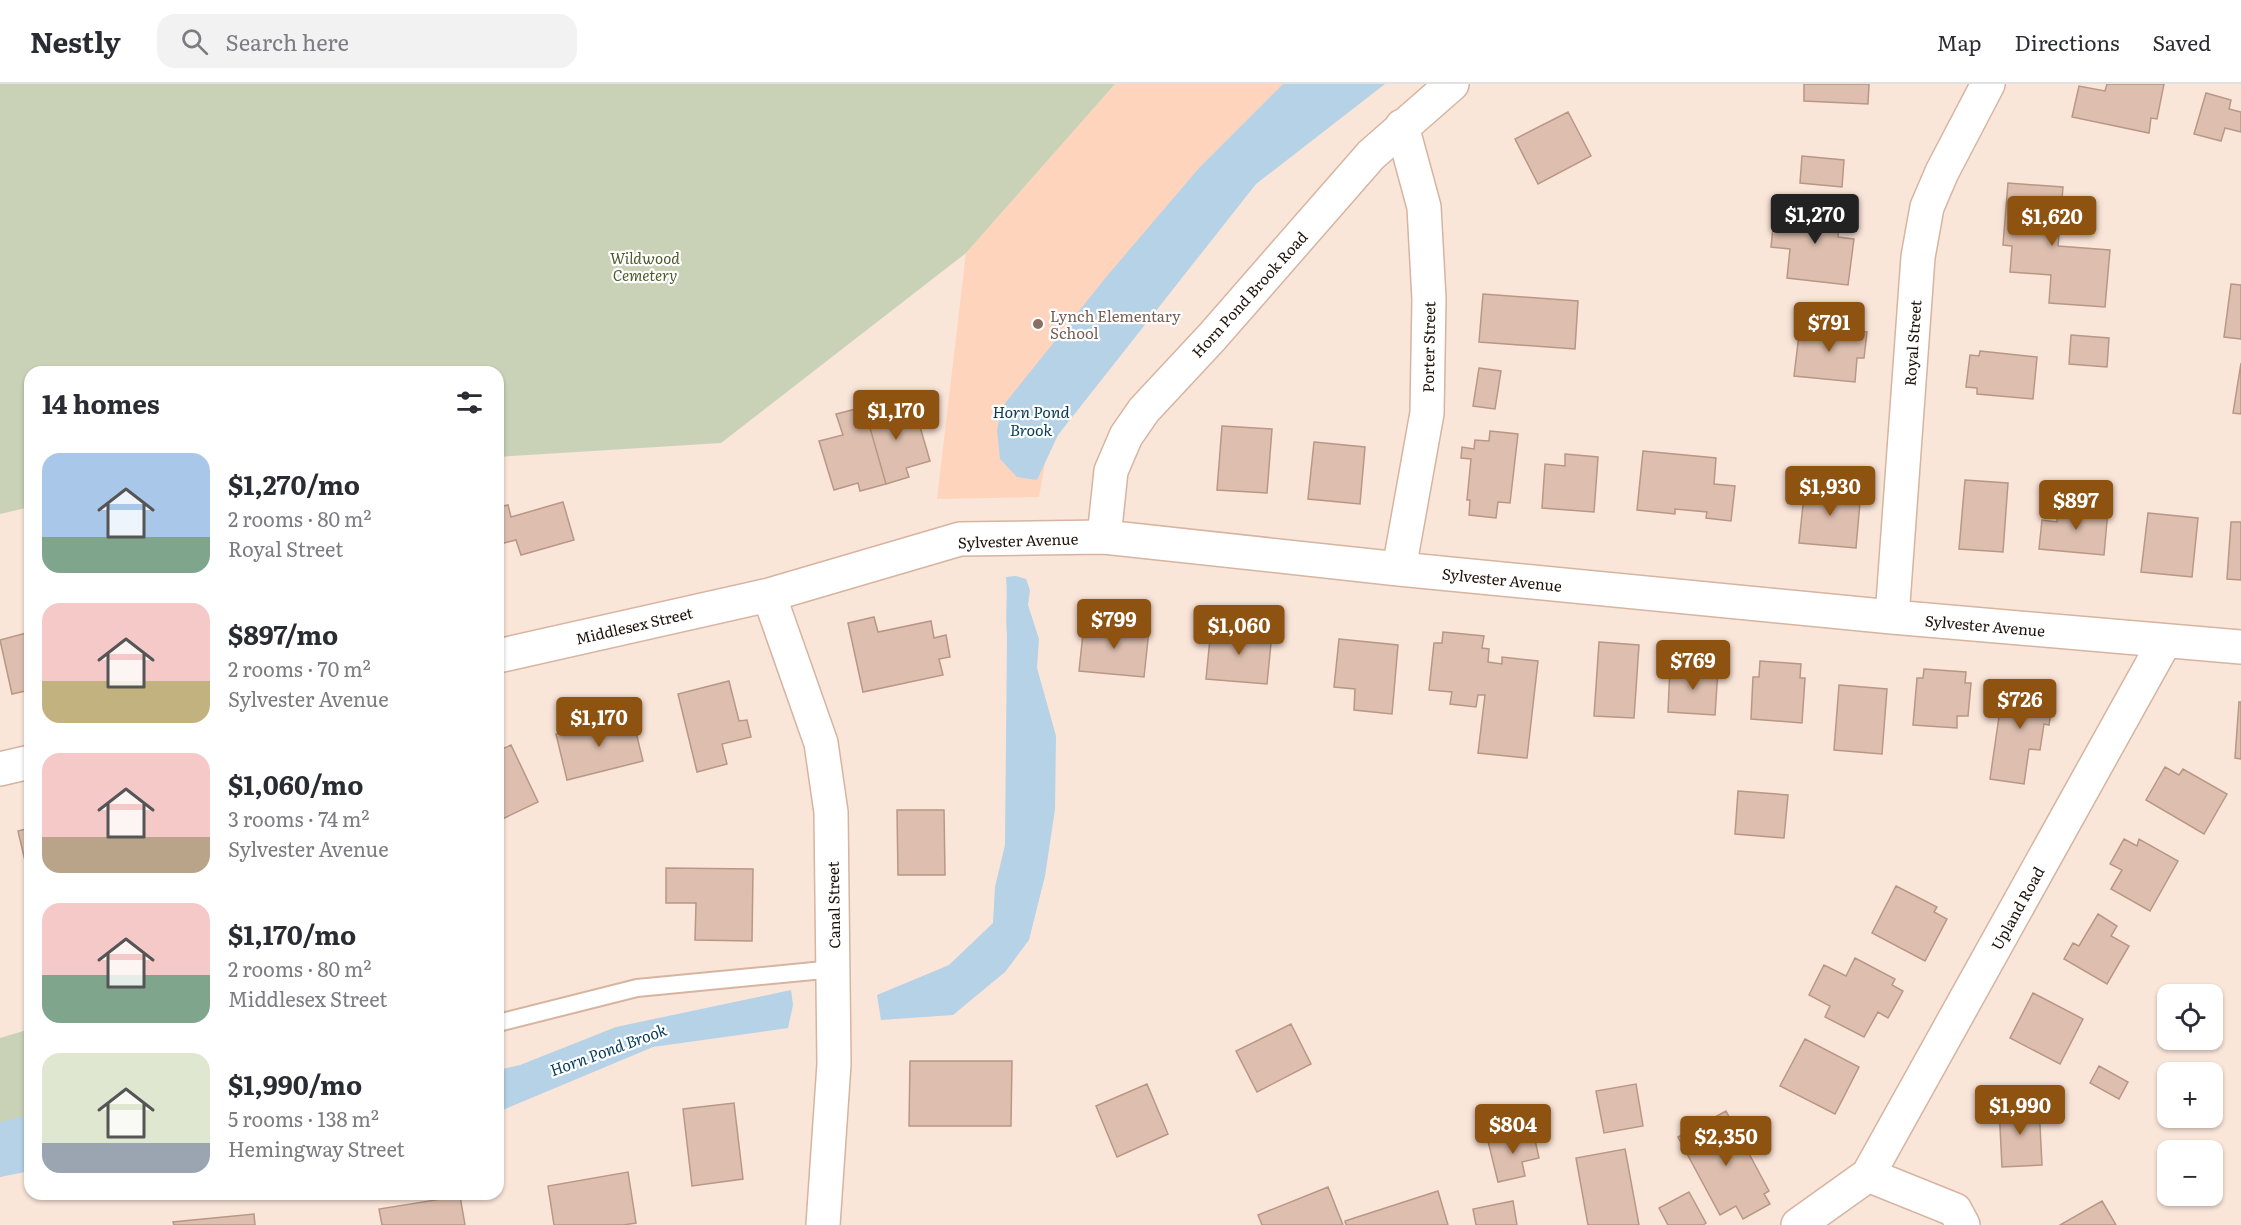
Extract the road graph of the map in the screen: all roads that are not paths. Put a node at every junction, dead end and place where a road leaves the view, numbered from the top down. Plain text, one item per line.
1 (1452, 84) edge
2 (1988, 84) edge
3 (1402, 126) junction
4 (1104, 537) junction
5 (1399, 569) junction
6 (769, 595) junction
7 (1892, 617) junction
8 (2165, 641) junction
9 (2241, 647) edge
10 (504, 655) edge
11 (24, 763) edge
12 (0, 769) edge
13 (834, 969) junction
14 (504, 1021) edge
15 (1868, 1175) junction
16 (823, 1225) edge
17 (1798, 1225) edge
18 (1963, 1225) edge

1 - 3 street, Horn Pond Brook Road
2 - 7 street, Royal Street
3 - 4 street, Horn Pond Brook Road
3 - 5 street, Porter Street
4 - 5 street, Sylvester Avenue
4 - 6 street, Sylvester Avenue
5 - 7 street, Sylvester Avenue
6 - 10 street, Middlesex Street
6 - 13 street, Canal Street
7 - 8 street, Sylvester Avenue
8 - 9 street, Sylvester Avenue
8 - 15 street, Upland Road
11 - 12 street
13 - 14 lane
13 - 16 street, Canal Street
15 - 17 street
15 - 18 street

